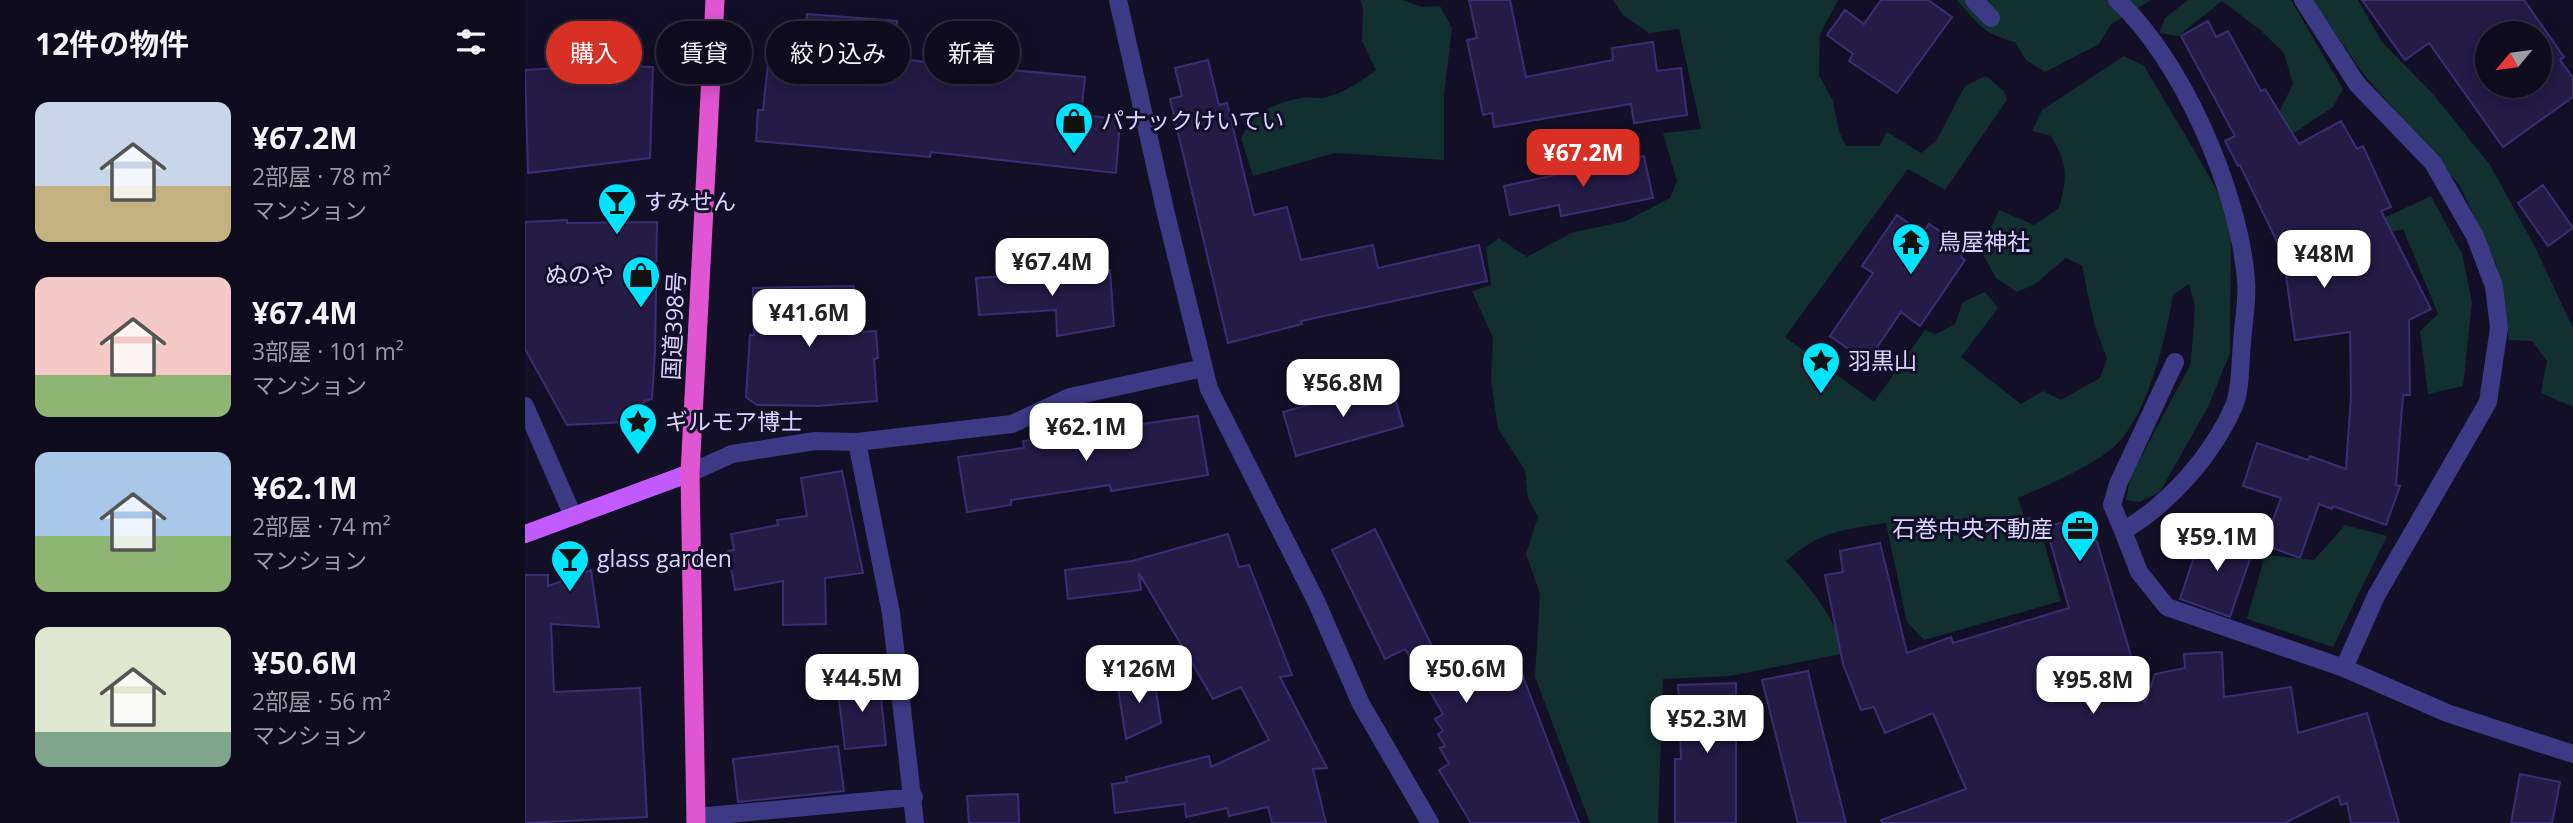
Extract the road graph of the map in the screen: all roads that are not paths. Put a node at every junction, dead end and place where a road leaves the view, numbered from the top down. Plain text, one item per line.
1 (715, 0) edge
2 (1118, 0) edge
3 (1974, 0) edge
4 (2117, 0) edge
5 (2303, 0) edge
6 (1991, 18) dead end
7 (2175, 362) dead end
8 (1203, 368) junction
9 (525, 406) edge
10 (857, 442) junction
11 (690, 473) junction
12 (573, 516) junction
13 (2123, 531) junction
14 (525, 534) edge
15 (2344, 668) junction
16 (2573, 754) edge
17 (913, 797) junction
18 (697, 820) edge
19 (915, 823) edge
20 (1430, 823) edge

1 - 11 highway, 国道398号
2 - 8 street
3 - 6 street
4 - 13 street
5 - 15 street
7 - 13 street
8 - 10 street
8 - 20 street
9 - 12 street
10 - 11 street
10 - 17 street
11 - 12 main road
11 - 18 highway, 国道398号
12 - 14 main road
13 - 15 street
15 - 16 street
17 - 18 street
17 - 19 street

